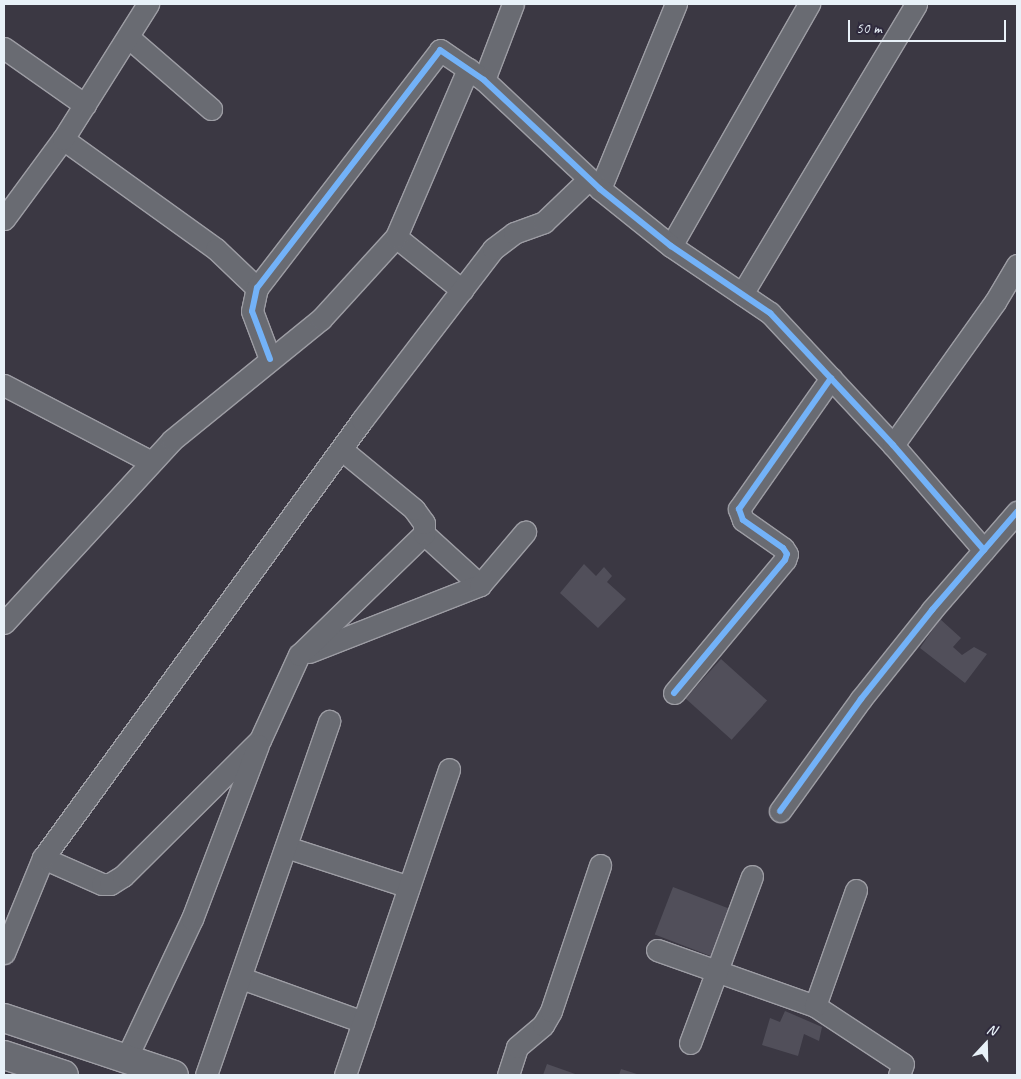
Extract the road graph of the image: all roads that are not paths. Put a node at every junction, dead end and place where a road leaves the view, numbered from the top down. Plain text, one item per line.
1 (148, 4) edge
2 (512, 4) edge
3 (676, 4) edge
4 (809, 4) edge
5 (916, 4) edge
6 (128, 37) junction
7 (4, 48) edge
8 (476, 75) junction
9 (85, 105) junction
10 (211, 109) dead end
11 (63, 139) junction
12 (594, 184) junction
13 (4, 220) edge
14 (396, 237) junction
15 (671, 246) junction
16 (1017, 265) edge
17 (257, 288) junction
18 (462, 290) junction
19 (742, 294) junction
20 (270, 359) junction
21 (831, 378) junction
22 (4, 385) edge
23 (893, 445) junction
24 (341, 449) junction
25 (151, 462) junction
26 (1017, 512) edge
27 (526, 532) dead end
28 (424, 534) junction
29 (984, 550) junction
30 (480, 585) junction
31 (6, 617) edge
32 (299, 655) junction
33 (674, 693) dead end
34 (329, 721) dead end
35 (260, 740) junction
36 (449, 769) dead end
37 (780, 811) dead end
38 (286, 847) junction
39 (43, 858) junction
40 (600, 866) dead end
41 (752, 876) dead end
42 (409, 887) junction
43 (856, 890) dead end
44 (658, 950) dead end
45 (4, 953) edge
46 (719, 971) junction
47 (241, 978) junction
48 (815, 1006) junction
49 (4, 1018) edge
50 (363, 1022) junction
51 (690, 1043) dead end
52 (4, 1055) edge
53 (126, 1059) junction
54 (64, 1075) edge
55 (174, 1075) edge
56 (206, 1075) edge
57 (345, 1075) edge
58 (508, 1075) edge
59 (899, 1075) edge

1 - 6 street
2 - 8 street
3 - 12 street
4 - 15 street
5 - 19 street
6 - 9 street
6 - 10 street
7 - 9 street
8 - 12 street
8 - 14 street
8 - 17 street
9 - 11 street
11 - 13 street
11 - 17 street
12 - 15 street
12 - 18 street
14 - 18 street
14 - 20 street
15 - 19 street
16 - 23 street
17 - 20 street
18 - 24 street
19 - 21 street
20 - 25 street
21 - 23 street
21 - 33 street
22 - 25 street
23 - 29 street
24 - 28 street
24 - 39 street
25 - 31 street
26 - 29 street
27 - 30 street
28 - 30 street
28 - 32 street
29 - 37 street
30 - 32 street
32 - 35 street
34 - 38 street
35 - 39 street
35 - 53 street
36 - 42 street
38 - 42 street
38 - 47 street
39 - 45 street
40 - 58 street
41 - 46 street
42 - 50 street
43 - 48 street
44 - 46 street
46 - 48 street
46 - 51 street
47 - 50 street
47 - 56 street
48 - 59 street
49 - 53 highway
50 - 57 street
52 - 54 highway
53 - 55 highway

